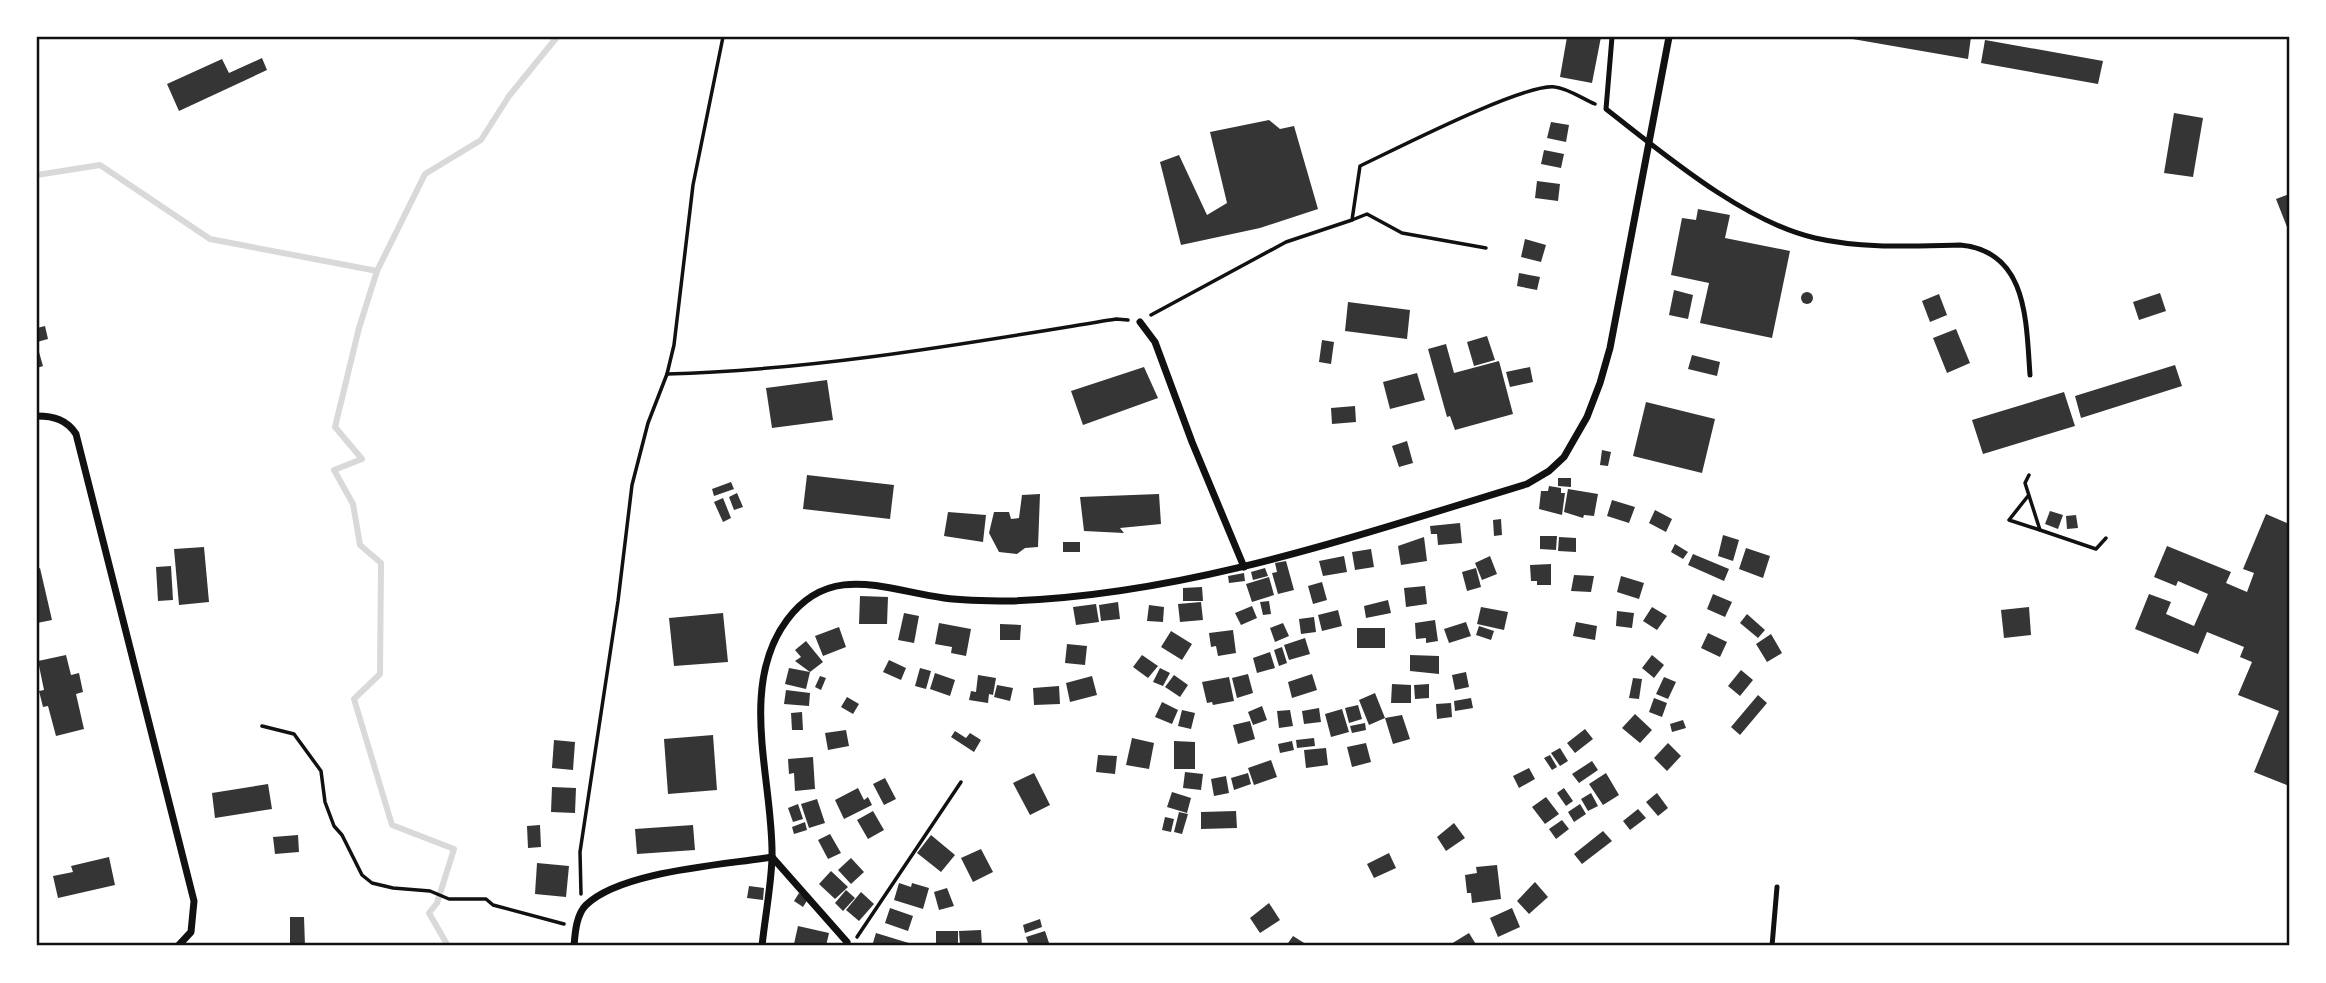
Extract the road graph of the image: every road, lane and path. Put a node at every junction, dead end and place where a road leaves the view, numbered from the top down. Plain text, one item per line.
1 (723, 37) edge
2 (1612, 37) edge
3 (1669, 37) edge
4 (1606, 109) junction
5 (1650, 143) junction
6 (1352, 220) junction
7 (1486, 248) dead end
8 (1140, 321) junction
9 (667, 374) junction
10 (2030, 375) dead end
11 (37, 416) edge
12 (2029, 475) dead end
13 (2028, 496) junction
14 (2040, 530) junction
15 (2106, 538) dead end
16 (1244, 567) junction
17 (262, 726) dead end
18 (961, 782) dead end
19 (772, 857) junction
20 (1777, 887) dead end
21 (584, 906) junction
22 (576, 926) junction
23 (847, 942) joint
24 (178, 946) edge
25 (574, 946) edge
26 (762, 946) edge
27 (1772, 946) edge

1 - 9 path
2 - 4 lane
3 - 5 street
4 - 5 lane
4 - 6 path
5 - 10 lane
5 - 16 street
6 - 7 path
6 - 8 path
8 - 9 path
8 - 16 street
9 - 21 path
11 - 24 street
12 - 13 path
13 - 14 path
13 - 14 path
14 - 15 path
16 - 19 street
17 - 22 path
18 - 23 path
19 - 21 street
19 - 23 street
19 - 26 street
20 - 27 lane
21 - 22 street
22 - 25 street

